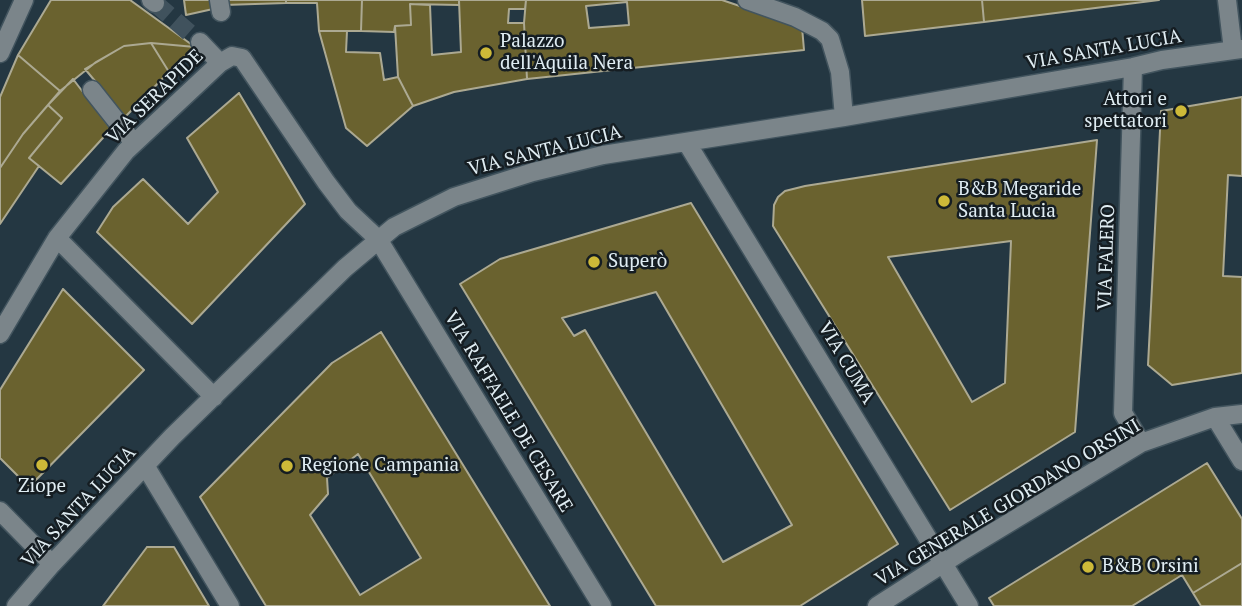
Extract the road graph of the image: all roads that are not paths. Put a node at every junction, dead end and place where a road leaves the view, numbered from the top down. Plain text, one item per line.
1 (24, 0) edge
2 (747, 0) edge
3 (1227, 0) edge
4 (200, 42) tunnel mouth
5 (1238, 49) edge
6 (0, 53) edge
7 (220, 63) junction
8 (1133, 67) junction
9 (92, 90) dead end
10 (844, 117) junction
11 (687, 143) junction
12 (134, 144) junction
13 (57, 238) junction
14 (378, 239) junction
15 (0, 334) edge
16 (214, 397) junction
17 (1242, 414) edge
18 (1215, 417) junction
19 (1141, 443) junction
20 (1242, 461) edge
21 (146, 467) junction
22 (0, 511) edge
23 (52, 564) junction
24 (944, 565) junction
25 (16, 606) edge
26 (230, 606) edge
27 (603, 606) edge
28 (877, 606) edge
29 (969, 606) edge

1 - 6 street
2 - 10 street
3 - 5 street
4 - 7 street
5 - 8 street, VIA SANTA LUCIA
7 - 12 street, VIA SERAPIDE
7 - 14 street, VIA SERAPIDE
8 - 10 street, VIA SANTA LUCIA
8 - 19 street, VIA FALERO
9 - 12 street
10 - 11 street, VIA SANTA LUCIA
11 - 14 street, VIA SANTA LUCIA
11 - 24 street, VIA CUMA
12 - 13 street, VIA SERAPIDE
13 - 15 street, VIA SERAPIDE
13 - 16 street
14 - 16 street, VIA SANTA LUCIA
14 - 27 street, VIA RAFFAELE DE CESARE
16 - 21 street, VIA SANTA LUCIA
17 - 18 street, VIA GENERALE GIORDANO ORSINI
18 - 19 street, VIA GENERALE GIORDANO ORSINI
18 - 20 street
19 - 24 street, VIA GENERALE GIORDANO ORSINI
21 - 23 street, VIA SANTA LUCIA
21 - 26 street
22 - 23 street
23 - 25 street, VIA SANTA LUCIA
24 - 28 street, VIA GENERALE GIORDANO ORSINI
24 - 29 street, VIA CUMA

